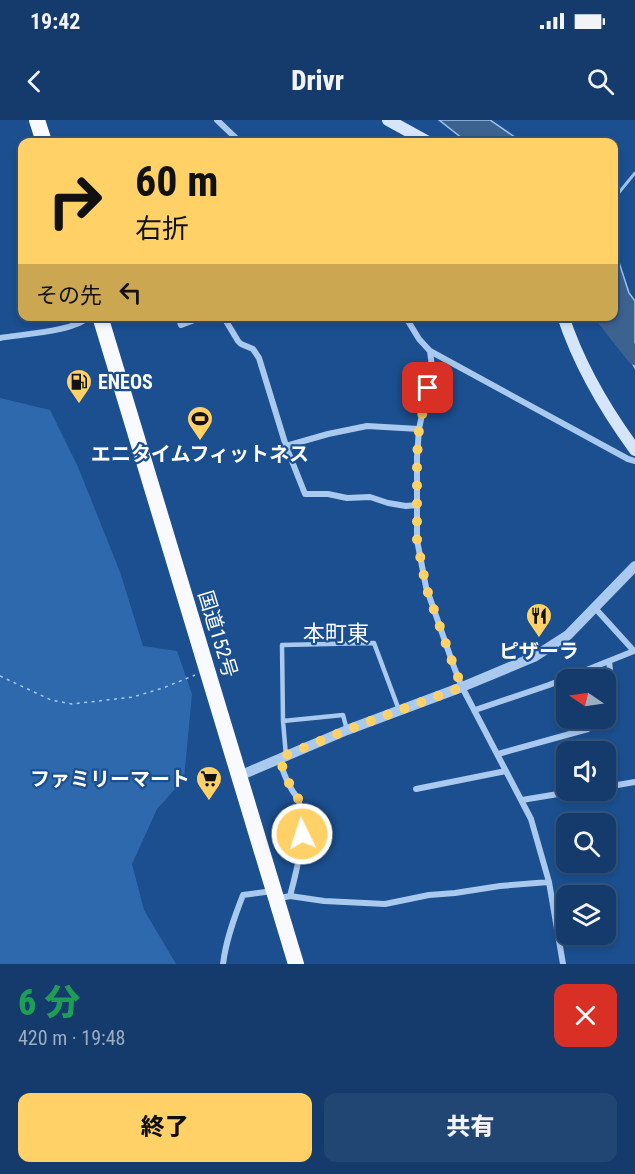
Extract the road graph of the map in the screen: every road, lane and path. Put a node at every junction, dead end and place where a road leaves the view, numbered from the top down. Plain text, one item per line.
1 (37, 120) edge
2 (217, 120) edge
3 (388, 120) edge
4 (43, 138) edge
5 (236, 138) edge
6 (421, 138) edge
7 (85, 321) edge
8 (102, 321) edge
9 (180, 321) edge
10 (192, 321) edge
11 (226, 321) edge
12 (408, 321) edge
13 (565, 321) edge
14 (0, 338) edge
15 (430, 351) junction
16 (419, 429) junction
17 (286, 446) junction
18 (635, 450) edge
19 (635, 461) edge
20 (417, 505) junction
21 (635, 566) edge
22 (595, 608) junction
23 (609, 661) junction
24 (610, 669) edge
25 (198, 673) dead end
26 (0, 676) edge
27 (462, 687) junction
28 (399, 710) junction
29 (475, 710) junction
30 (283, 721) junction
31 (588, 729) edge
32 (347, 730) junction
33 (498, 754) junction
34 (283, 757) junction
35 (506, 771) junction
36 (239, 776) junction
37 (635, 782) edge
38 (616, 785) edge
39 (416, 789) dead end
40 (556, 794) edge
41 (522, 800) junction
42 (549, 882) junction
43 (280, 895) junction
44 (223, 964) edge
45 (296, 964) edge
46 (563, 964) edge

1 - 4 highway
2 - 5 street
3 - 6 main road
7 - 14 street
8 - 36 highway, 国道152号
9 - 10 street
11 - 17 street
12 - 15 street
13 - 18 main road
15 - 16 street
15 - 19 street
16 - 17 street
16 - 20 street
17 - 20 street
20 - 27 street
21 - 22 street
22 - 23 street
22 - 27 street
23 - 24 street
23 - 29 street
25 - 26 path
27 - 28 street
27 - 29 street
28 - 30 lane
28 - 32 street
29 - 33 street
30 - 32 lane
30 - 34 lane
31 - 33 street
32 - 34 street
33 - 35 street
34 - 36 street
34 - 43 street
35 - 39 street
35 - 41 street
36 - 43 highway, 国道152号
37 - 38 street
40 - 41 street
41 - 42 street
42 - 43 street
42 - 46 street
43 - 44 street
43 - 45 highway, 国道152号

